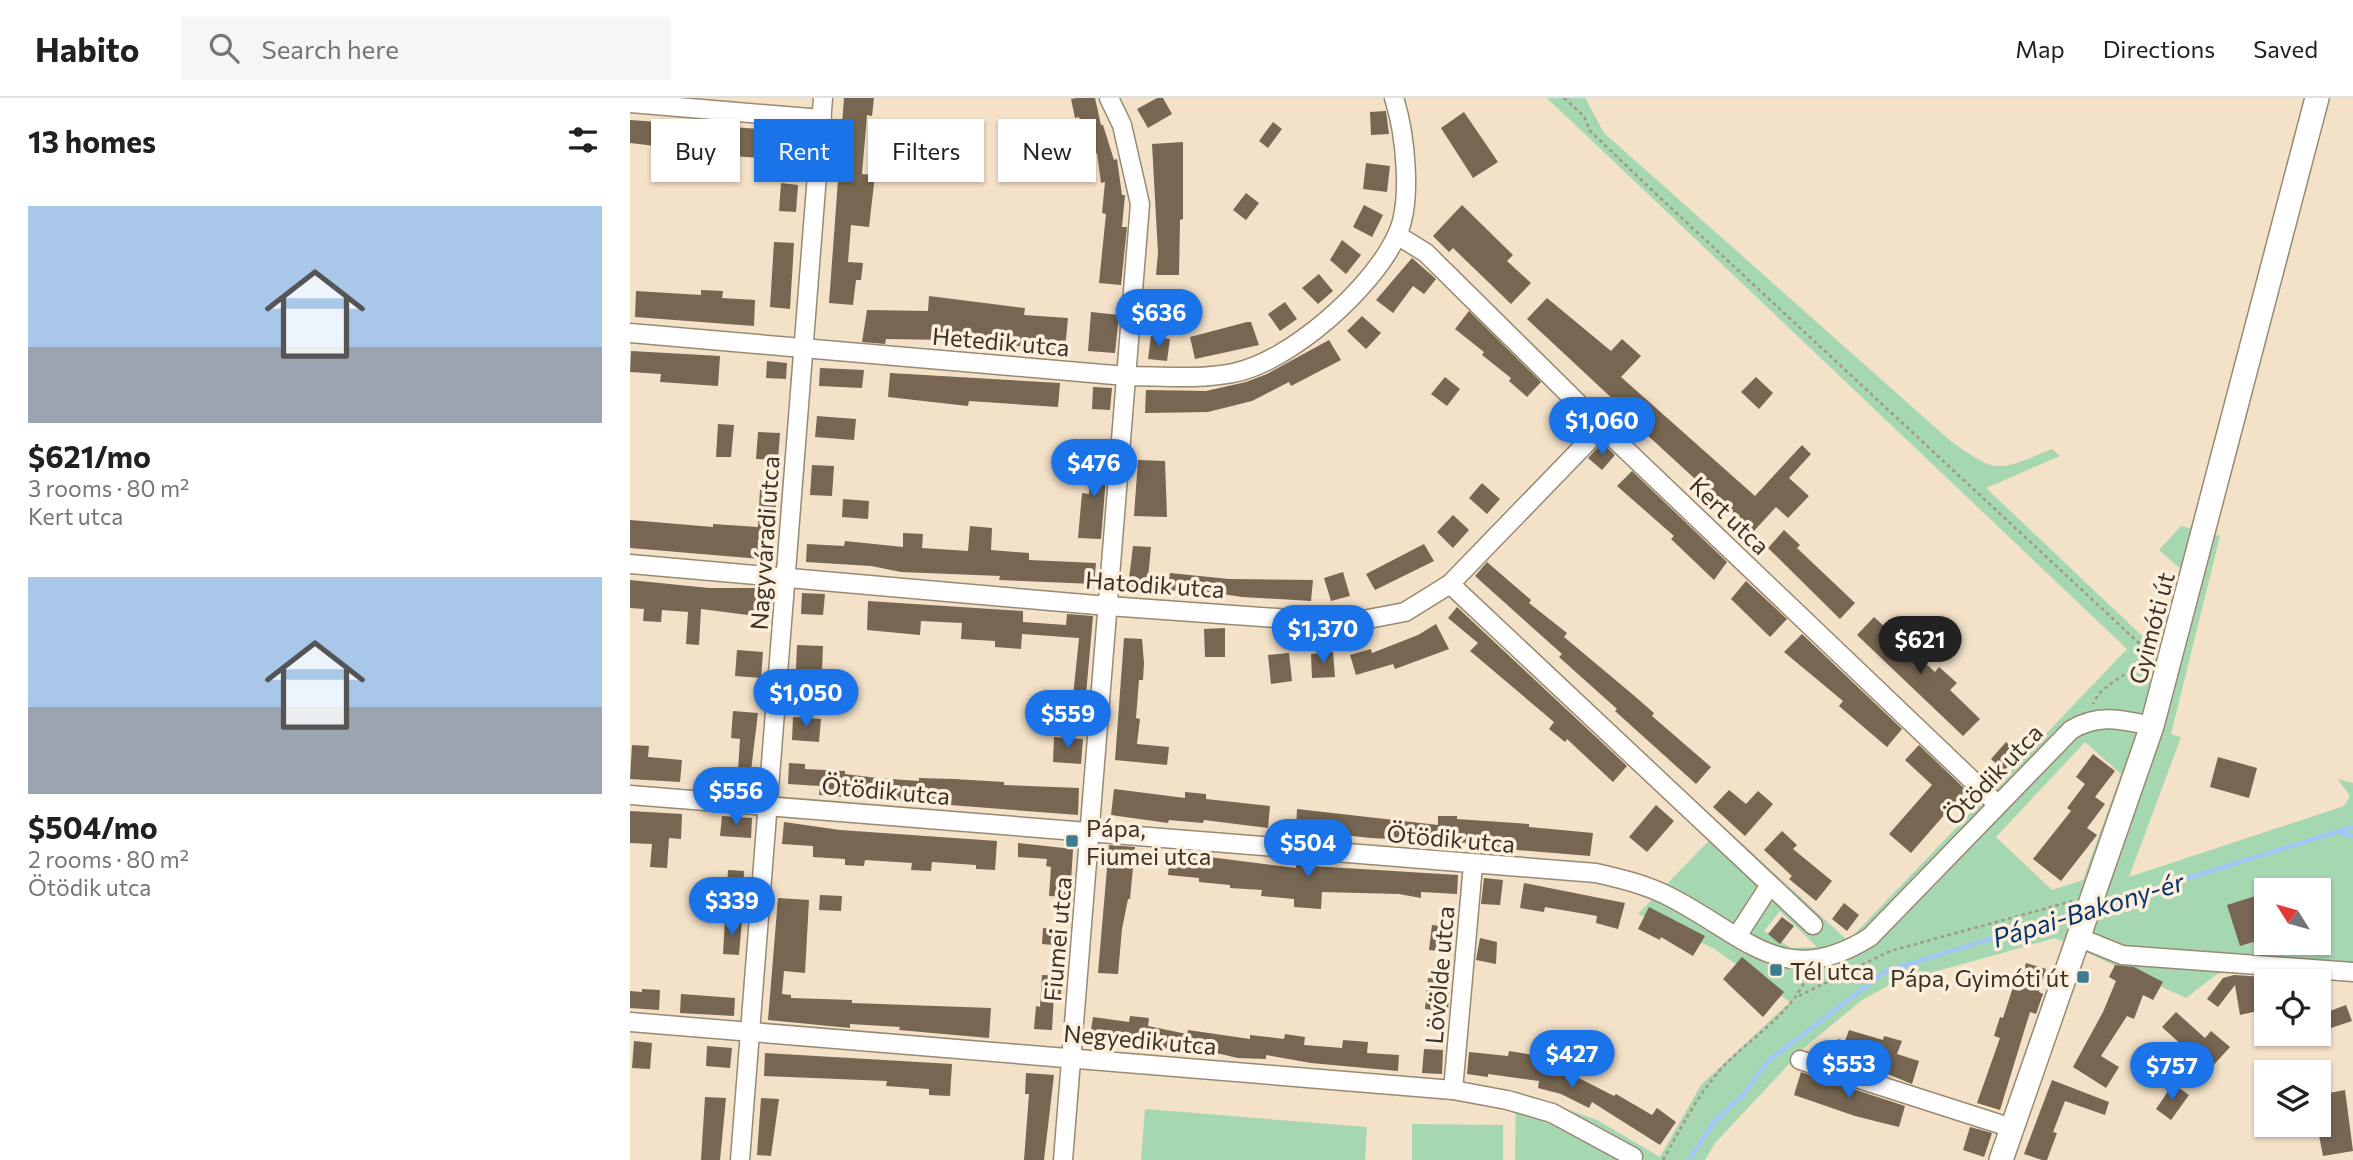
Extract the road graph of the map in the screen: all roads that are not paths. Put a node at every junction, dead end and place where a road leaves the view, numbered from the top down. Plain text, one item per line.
1 (823, 98) edge
2 (1109, 98) edge
3 (1394, 98) edge
4 (2317, 98) edge
5 (630, 103) edge
6 (822, 119) joint
7 (817, 182) edge
8 (1397, 235) junction
9 (630, 334) edge
10 (803, 348) junction
11 (1126, 376) junction
12 (1602, 427) junction
13 (630, 564) edge
14 (788, 576) junction
15 (1450, 584) junction
16 (1108, 606) junction
17 (2152, 726) junction
18 (630, 794) edge
19 (1997, 804) junction
20 (766, 806) junction
21 (1090, 831) junction
22 (1473, 865) junction
23 (1770, 885) junction
24 (1813, 925) dead end
25 (2080, 930) junction
26 (1737, 936) junction
27 (2353, 972) edge
28 (630, 1023) edge
29 (750, 1032) junction
30 (1072, 1058) junction
31 (1800, 1060) dead end
32 (1454, 1090) junction
33 (2012, 1128) junction
34 (1633, 1157) dead end
35 (740, 1160) edge
36 (1063, 1160) edge
37 (2001, 1160) edge

1 - 6 street, Nagyváradi utca
2 - 11 street, Fiumei utca
3 - 8 street
4 - 17 main road, Gyimóti út
5 - 6 street
7 - 10 street, Nagyváradi utca
8 - 11 street, Hetedik utca
8 - 12 street, Kert utca
9 - 10 street, Hetedik utca
10 - 11 street, Hetedik utca
10 - 14 street, Nagyváradi utca
11 - 16 street, Fiumei utca
12 - 15 street, Hatodik utca
12 - 19 street, Kert utca
13 - 14 street, Hatodik utca
14 - 16 street, Hatodik utca
14 - 20 street, Nagyváradi utca
15 - 16 street, Hatodik utca
15 - 23 street
16 - 21 street, Fiumei utca
17 - 19 street, Ötödik utca
17 - 25 main road, Gyimóti út
18 - 20 street, Ötödik utca
19 - 26 street, Ötödik utca
20 - 21 street, Ötödik utca
20 - 29 street, Nagyváradi utca
21 - 22 street, Ötödik utca
21 - 30 street, Fiumei utca
22 - 26 street, Ötödik utca
22 - 32 street, Lövölde utca
23 - 24 street
23 - 26 street
25 - 27 street
25 - 33 main road, Gyimóti út
28 - 29 street, Negyedik utca
29 - 30 street, Negyedik utca
29 - 35 street, Nagyváradi utca
30 - 32 street, Negyedik utca
30 - 36 street, Fiumei utca
31 - 33 street
32 - 34 street, Negyedik utca
33 - 37 main road, Gyimóti út

